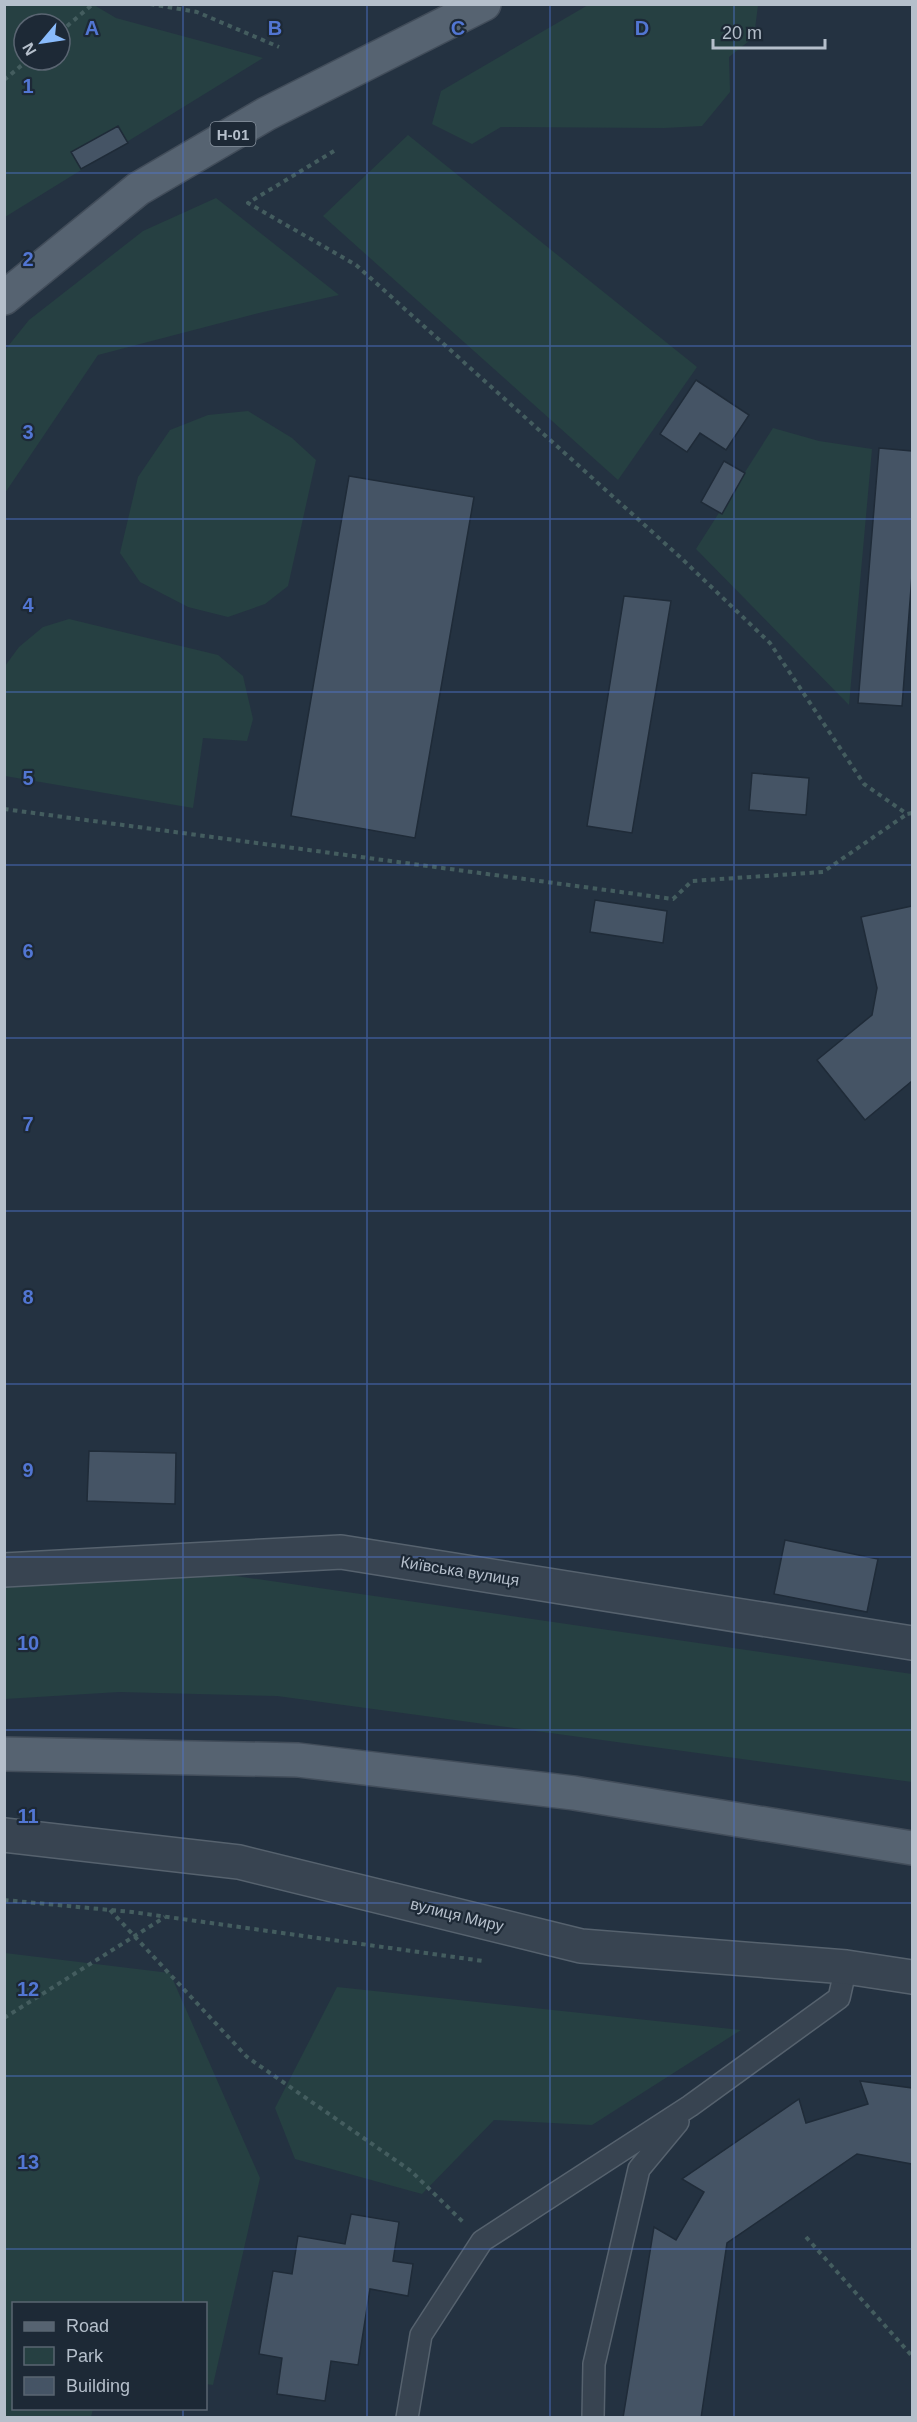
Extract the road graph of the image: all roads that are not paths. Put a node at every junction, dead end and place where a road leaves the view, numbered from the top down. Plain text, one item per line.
1 (484, 4) edge
2 (4, 298) edge
3 (4, 1570) edge
4 (912, 1643) edge
5 (9, 1754) edge
6 (4, 1835) edge
7 (912, 1848) edge
8 (846, 1967) junction
9 (912, 1977) edge
10 (690, 2106) junction
11 (407, 2418) edge
12 (593, 2418) edge

1 - 2 main road, Н-01
3 - 4 street, Київська вулиця
5 - 7 main road
6 - 8 street, вулиця Миру
8 - 9 street, вулиця Миру
8 - 10 lane
10 - 11 lane
10 - 12 lane

